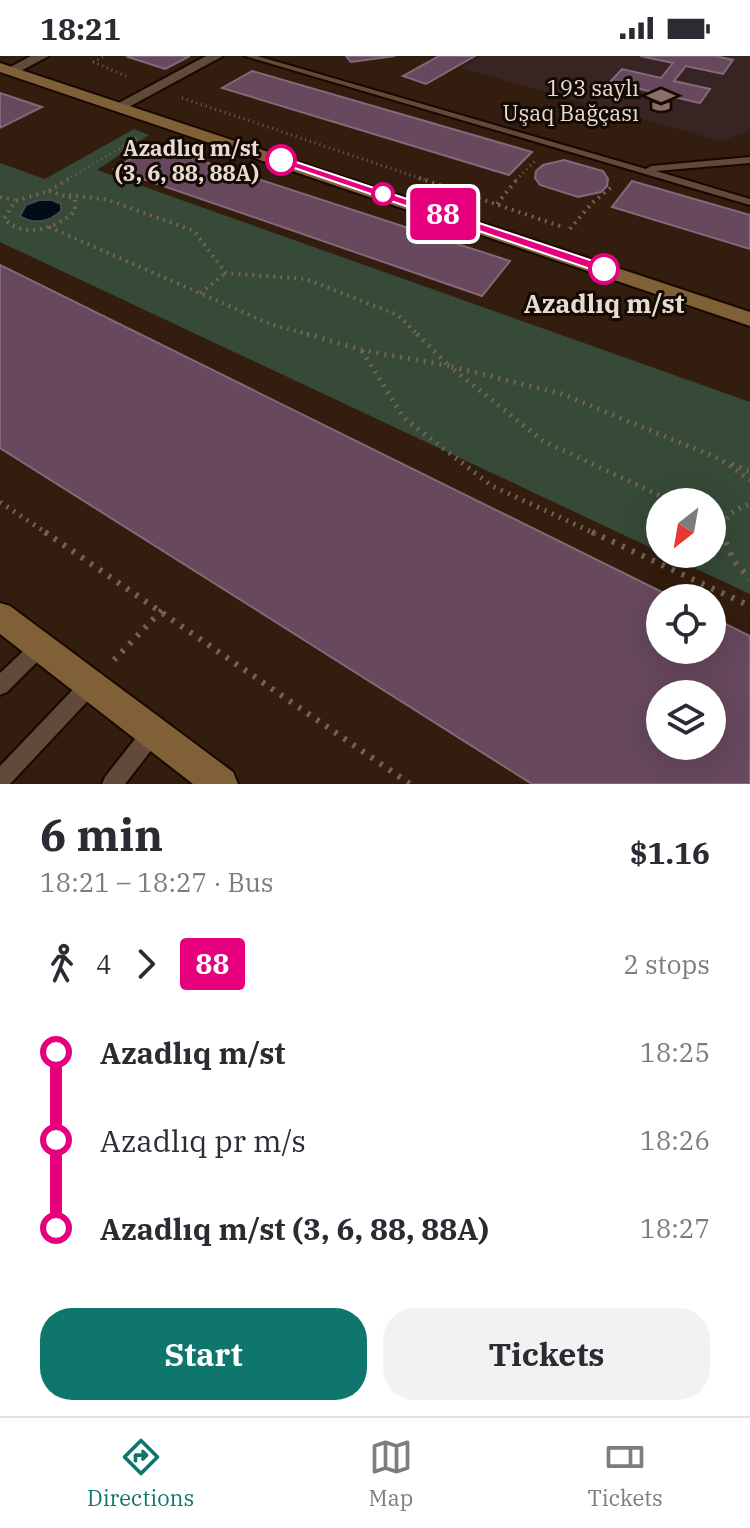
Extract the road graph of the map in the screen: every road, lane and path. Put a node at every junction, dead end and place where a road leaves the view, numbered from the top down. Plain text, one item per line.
1 (42, 56) edge
2 (105, 56) edge
3 (216, 56) edge
4 (249, 56) edge
5 (5, 69) edge
6 (154, 88) junction
7 (120, 106) junction
8 (165, 121) junction
9 (558, 145) junction
10 (750, 160) edge
11 (642, 170) junction
12 (49, 191) junction
13 (69, 195) junction
14 (0, 197) edge
15 (15, 201) junction
16 (750, 202) edge
17 (497, 204) junction
18 (49, 227) junction
19 (226, 273) junction
20 (200, 293) junction
21 (750, 319) edge
22 (362, 350) junction
23 (449, 366) junction
24 (720, 459) junction
25 (750, 472) edge
26 (750, 480) edge
27 (646, 489) edge
28 (0, 502) edge
29 (750, 504) edge
30 (726, 519) edge
31 (726, 550) edge
32 (750, 579) edge
33 (750, 606) edge
34 (162, 610) junction
35 (0, 616) edge
36 (40, 647) junction
37 (91, 684) junction
38 (0, 686) edge
39 (153, 732) junction
40 (0, 780) edge
41 (112, 784) edge
42 (221, 784) edge
43 (410, 784) edge

1 - 5 street
2 - 6 path
3 - 6 street
4 - 9 lane
5 - 7 main road
6 - 7 street
6 - 17 path
7 - 8 main road
8 - 12 path
8 - 21 main road
9 - 11 lane
9 - 17 path
10 - 11 lane
11 - 16 lane
11 - 17 path
12 - 13 path
12 - 15 path
13 - 18 path
13 - 19 path
14 - 15 path
15 - 18 path
18 - 20 path
19 - 20 path
19 - 23 path
20 - 22 path
22 - 23 path
22 - 33 path
23 - 24 path
23 - 27 path
24 - 25 path
24 - 26 path
28 - 34 path
29 - 30 path
31 - 32 path
34 - 37 path
34 - 43 path
35 - 36 main road
36 - 37 main road
36 - 38 lane
37 - 39 main road
37 - 40 lane
39 - 41 lane
39 - 42 main road

